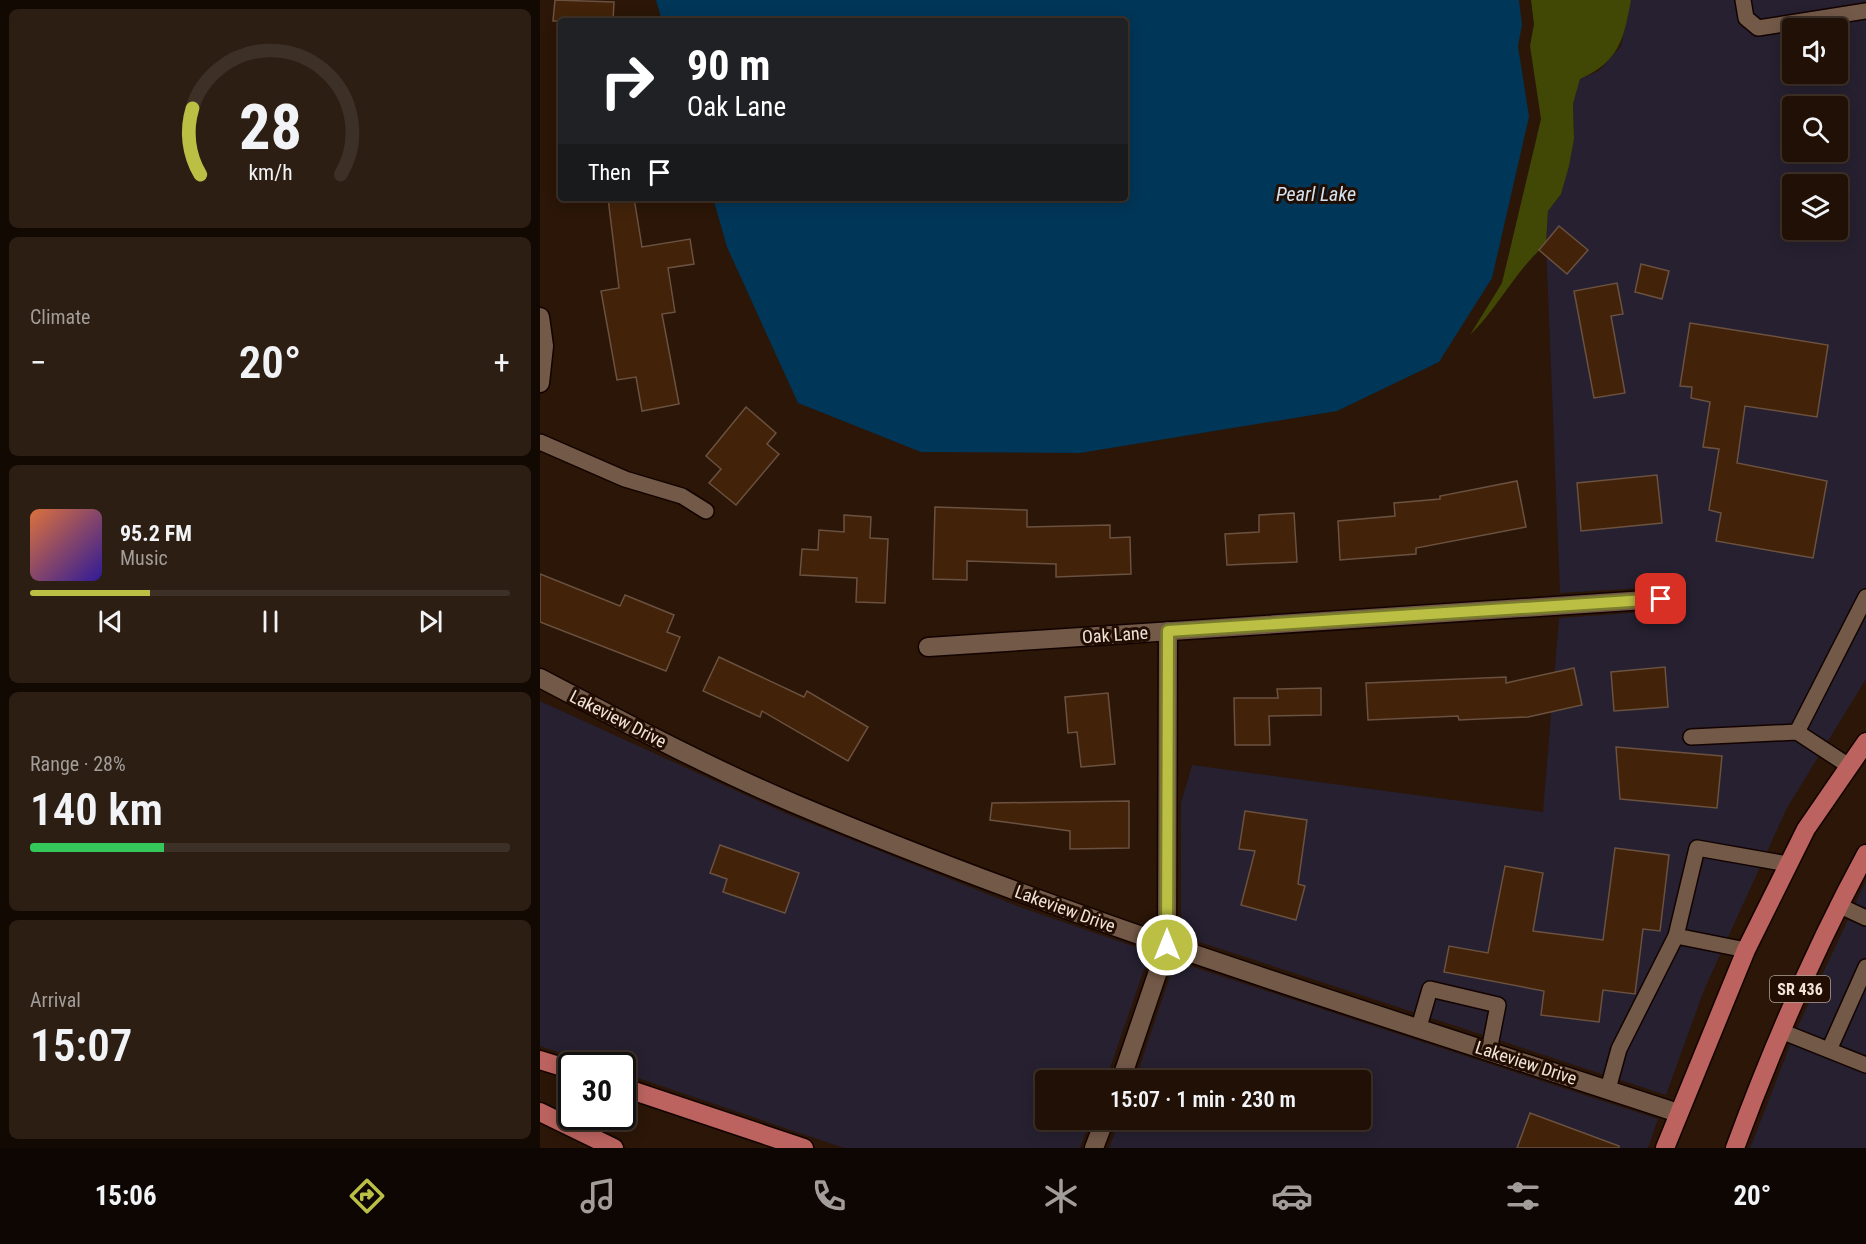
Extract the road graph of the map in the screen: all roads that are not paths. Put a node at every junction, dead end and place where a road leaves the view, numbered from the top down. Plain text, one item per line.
1 (1743, 0) edge
2 (1866, 10) edge
3 (540, 317) edge
4 (540, 383) edge
5 (540, 442) edge
6 (706, 511) dead end
7 (1866, 597) edge
8 (1661, 599) dead end
9 (1168, 631) junction
10 (928, 647) dead end
11 (540, 678) edge
12 (1797, 732) junction
13 (1691, 737) dead end
14 (1866, 742) edge
15 (1850, 766) junction
16 (1866, 854) edge
17 (1788, 864) junction
18 (1838, 904) junction
19 (1866, 918) edge
20 (1676, 936) junction
21 (1167, 945) junction
22 (1746, 950) junction
23 (1866, 967) edge
24 (1419, 1028) junction
25 (1782, 1031) junction
26 (1829, 1050) junction
27 (1489, 1051) junction
28 (540, 1059) edge
29 (558, 1065) edge
30 (1866, 1065) edge
31 (1124, 1070) edge
32 (1608, 1089) junction
33 (636, 1092) edge
34 (540, 1112) edge
35 (1678, 1113) junction
36 (1101, 1130) edge
37 (614, 1148) edge
38 (804, 1148) edge
39 (1094, 1148) edge
40 (1665, 1148) edge
41 (1735, 1148) edge

1 - 2 lane
3 - 4 street
5 - 6 lane
7 - 12 lane
8 - 9 street, Oak Lane
9 - 10 street, Oak Lane
9 - 21 street
11 - 21 street, Lakeview Drive
12 - 13 lane
12 - 15 lane
14 - 15 main road
15 - 17 main road
16 - 18 main road, SR 436
17 - 20 lane
17 - 22 main road
18 - 19 lane
18 - 25 main road, SR 436
20 - 22 lane
20 - 32 lane
21 - 24 street, Lakeview Drive
21 - 31 street
22 - 35 main road
23 - 26 lane
24 - 27 street, Lakeview Drive
24 - 27 lane
25 - 26 lane
25 - 41 main road, SR 436
26 - 30 lane
27 - 32 street, Lakeview Drive
28 - 29 main road
32 - 35 street, Lakeview Drive
33 - 38 main road
34 - 37 main road
35 - 40 main road
36 - 39 street

